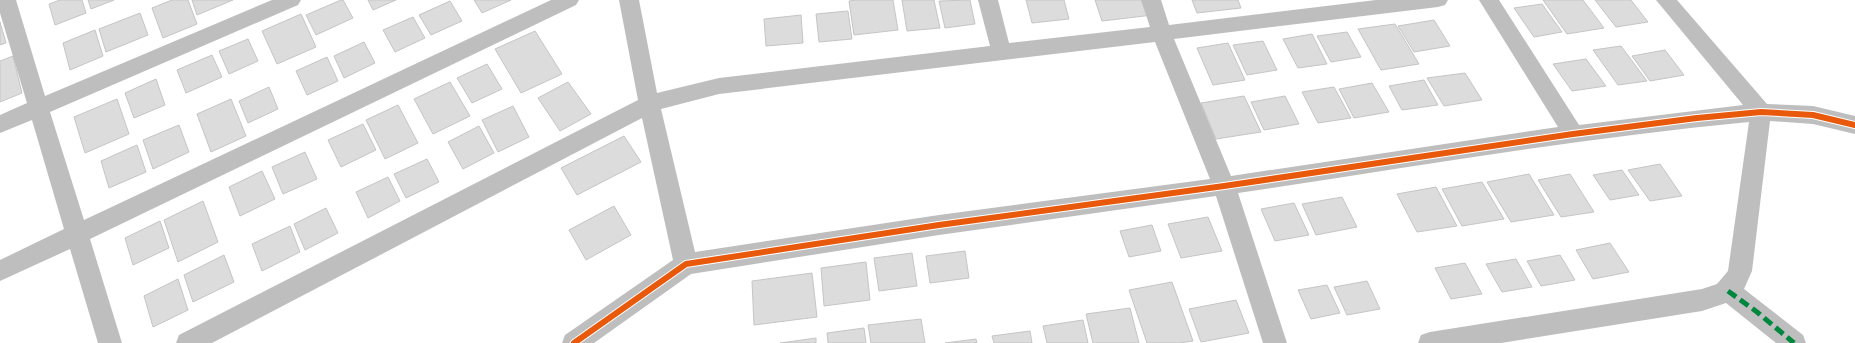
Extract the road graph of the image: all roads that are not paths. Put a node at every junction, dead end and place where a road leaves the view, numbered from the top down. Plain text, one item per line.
1 (291, 0) edge
2 (570, 0) edge
3 (629, 0) edge
4 (988, 0) edge
5 (1151, 0) edge
6 (1438, 0) edge
7 (1489, 0) edge
8 (1666, 0) edge
9 (7, 2) edge
10 (1323, 7) edge
11 (1162, 34) junction
12 (1001, 52) junction
13 (649, 104) junction
14 (40, 107) junction
15 (1761, 112) junction
16 (0, 124) edge
17 (1855, 125) edge
18 (1573, 134) junction
19 (1224, 186) junction
20 (77, 235) junction
21 (686, 264) junction
22 (0, 271) edge
23 (1728, 291) junction
24 (110, 343) edge
25 (188, 343) edge
26 (574, 343) edge
27 (1276, 343) edge
28 (1430, 343) edge
29 (1794, 343) edge

1 - 14 street
2 - 20 street
3 - 13 street
4 - 12 street
5 - 11 street
6 - 10 street
7 - 18 street
8 - 15 street
9 - 14 street
10 - 11 street
11 - 12 street
11 - 19 street
12 - 13 street
13 - 21 street
13 - 25 street
14 - 16 street
14 - 20 street
15 - 17 street
15 - 18 street
15 - 23 street
18 - 19 street
19 - 21 street
19 - 27 street
20 - 22 street
20 - 24 street
21 - 26 street
23 - 28 street
23 - 29 street

